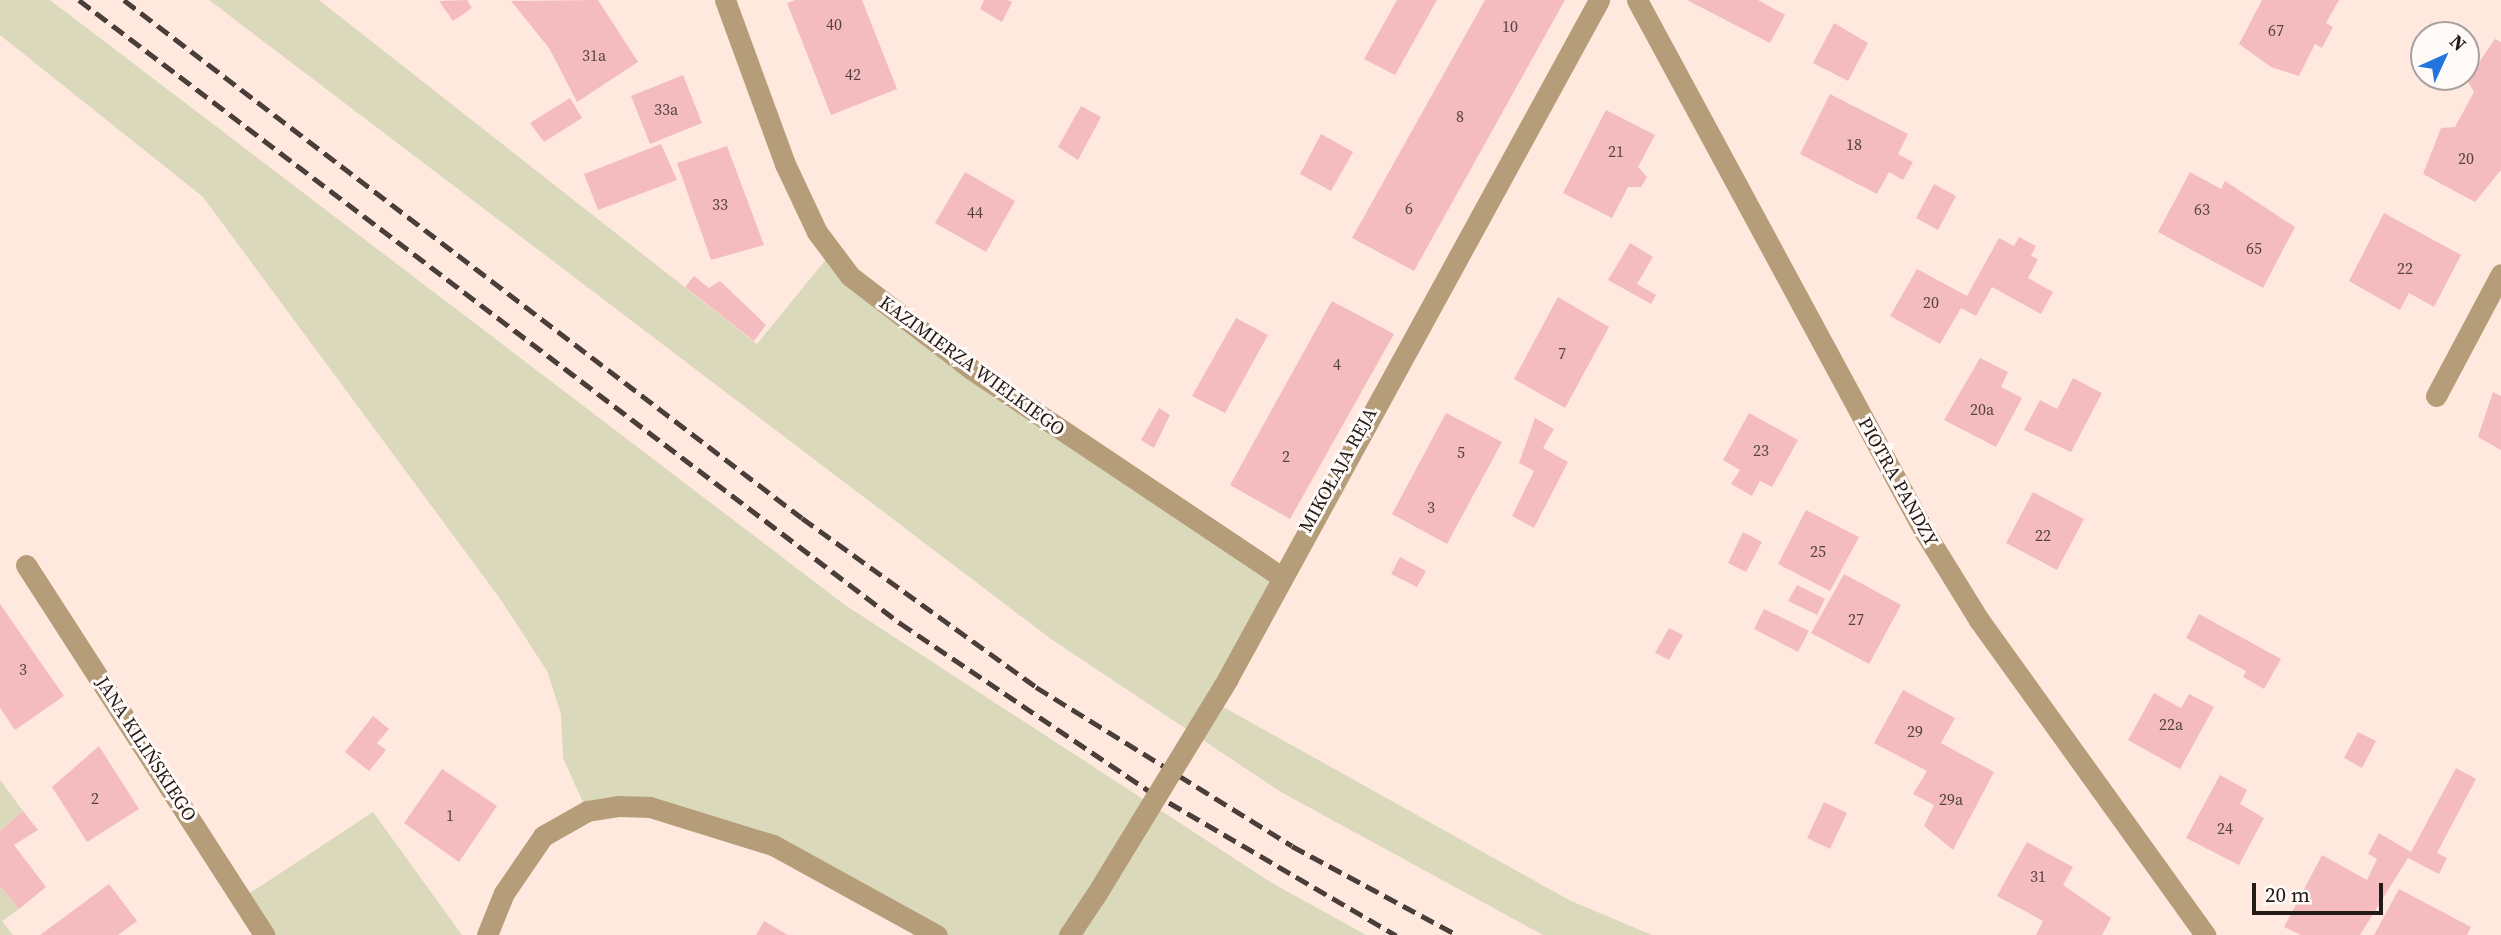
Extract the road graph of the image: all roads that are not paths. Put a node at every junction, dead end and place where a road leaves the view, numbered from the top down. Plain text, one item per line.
1 (724, 0) edge
2 (1599, 0) edge
3 (1637, 0) edge
4 (2501, 274) edge
5 (2436, 396) dead end
6 (26, 565) dead end
7 (1280, 576) junction
8 (264, 935) edge
9 (487, 935) edge
10 (936, 935) edge
11 (1069, 935) edge
12 (2205, 935) edge

1 - 7 street, KAZIMIERZA WIELKIEGO
2 - 7 street, MIKOŁAJA REJA
3 - 12 street, PIOTRA PANDZY
4 - 5 street
6 - 8 street, JANA KILIŃSKIEGO
7 - 11 street, MIKOŁAJA REJA, bridge
9 - 10 street

